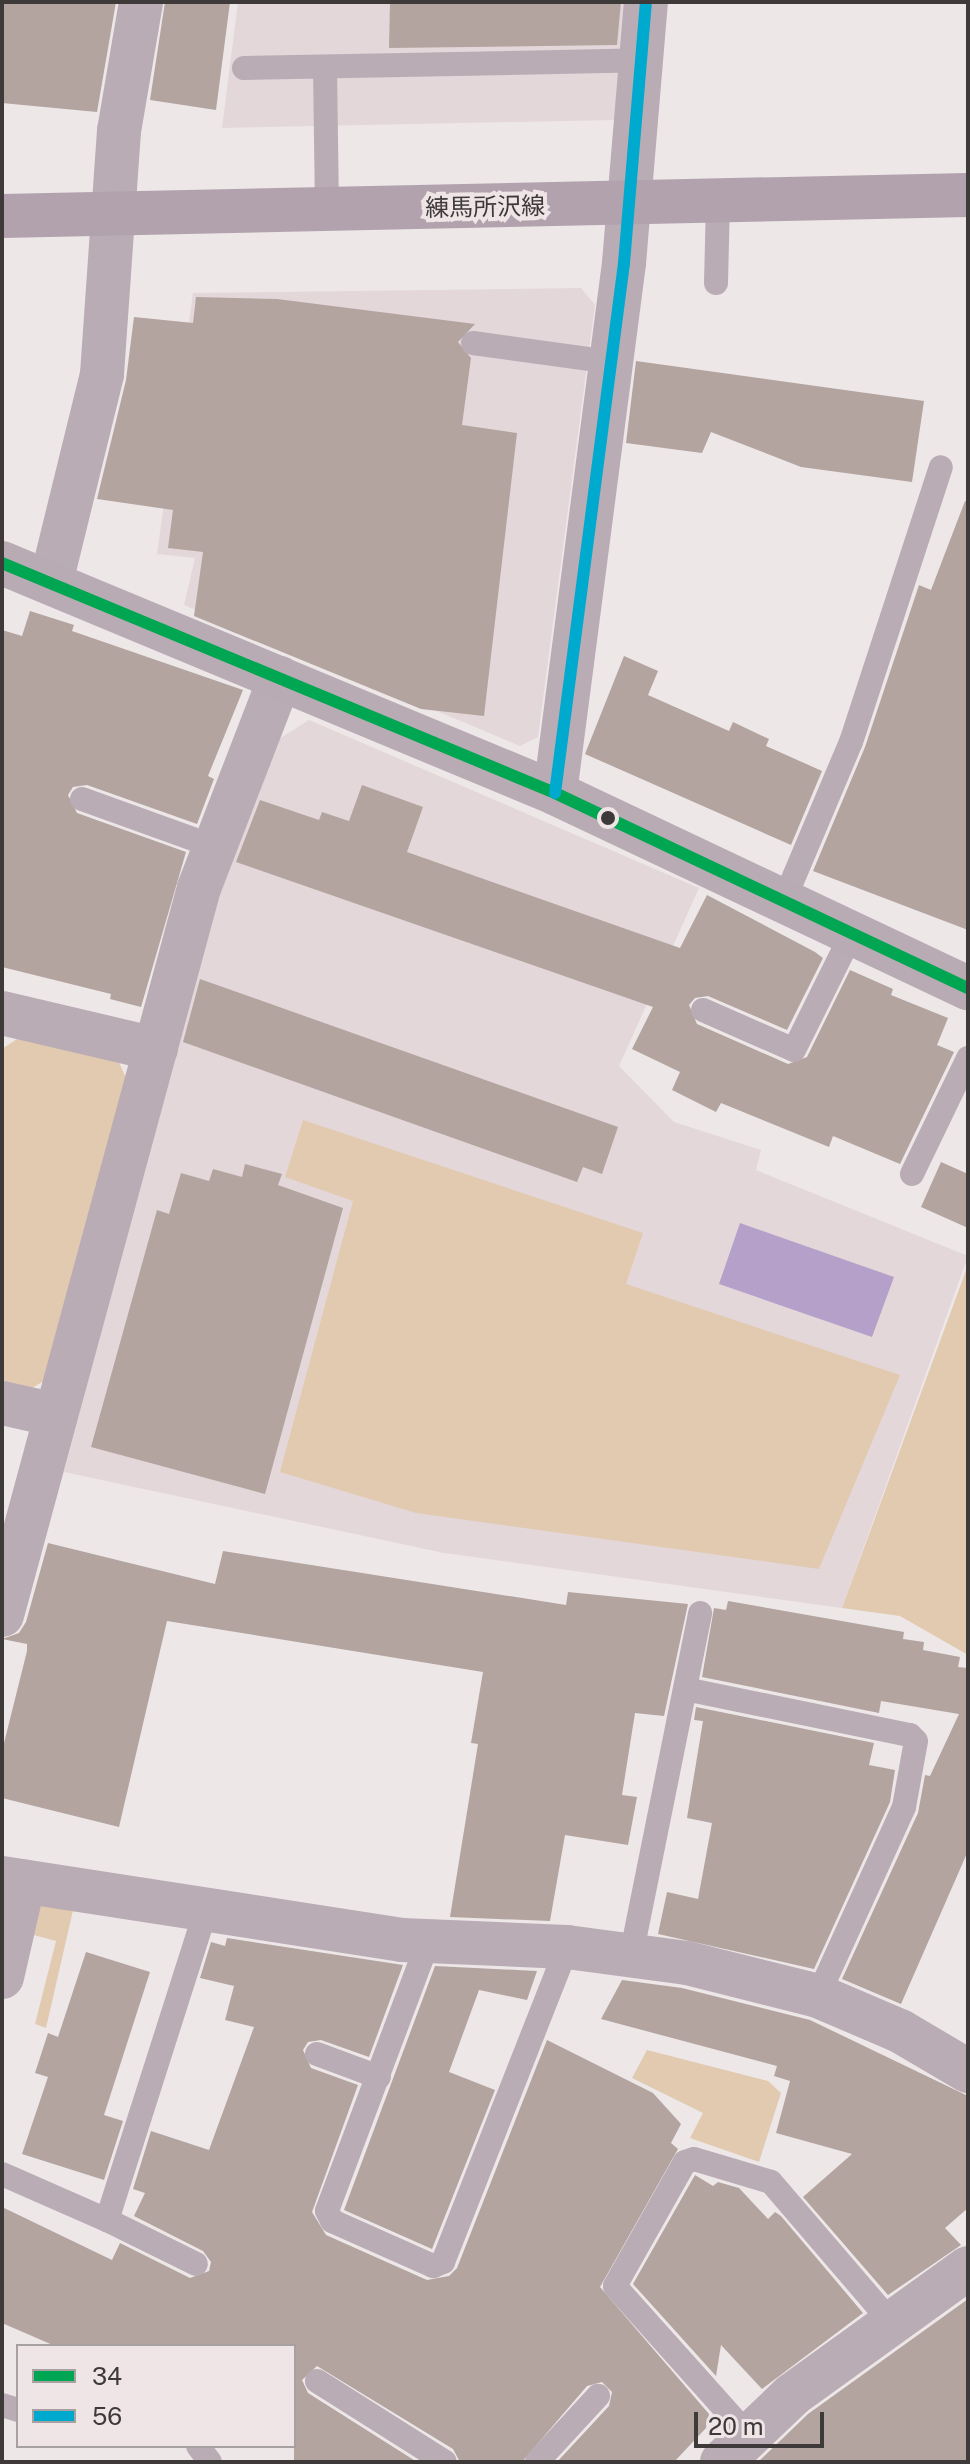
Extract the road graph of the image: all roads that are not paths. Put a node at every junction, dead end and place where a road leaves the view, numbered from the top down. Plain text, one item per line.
1 (141, 2) edge
2 (646, 2) edge
3 (644, 60) junction
4 (325, 67) junction
5 (244, 68) dead end
6 (968, 195) edge
7 (718, 202) junction
8 (630, 204) junction
9 (327, 209) junction
10 (117, 213) junction
11 (2, 216) edge
12 (716, 283) dead end
13 (473, 343) dead end
14 (610, 362) junction
15 (941, 467) dead end
16 (2, 563) edge
17 (51, 582) junction
18 (280, 678) junction
19 (555, 793) junction
20 (82, 799) dead end
21 (215, 847) junction
22 (785, 898) junction
23 (853, 931) junction
24 (968, 988) edge
25 (703, 1010) dead end
26 (2, 1013) edge
27 (156, 1049) junction
28 (968, 1058) edge
29 (912, 1174) dead end
30 (2, 1403) edge
31 (56, 1415) junction
32 (700, 1613) dead end
33 (2, 1615) edge
34 (685, 1689) junction
35 (13, 1880) edge
36 (206, 1909) junction
37 (428, 1942) junction
38 (567, 1947) junction
39 (631, 1956) junction
40 (2, 1977) edge
41 (818, 1996) junction
42 (317, 2054) dead end
43 (968, 2071) edge
44 (379, 2077) junction
45 (2, 2174) edge
46 (107, 2220) junction
47 (196, 2264) dead end
48 (968, 2268) edge
49 (892, 2323) junction
50 (317, 2381) dead end
51 (598, 2396) dead end
52 (736, 2449) edge
53 (445, 2462) edge
54 (537, 2462) edge

1 - 10 street
2 - 3 street
3 - 4 lane
3 - 8 street
4 - 5 lane
4 - 9 lane
6 - 7 main road, 練馬所沢線
7 - 8 main road, 練馬所沢線
7 - 12 lane
8 - 9 main road, 練馬所沢線
8 - 14 street
9 - 10 main road, 練馬所沢線
10 - 11 main road, 練馬所沢線
10 - 17 street
13 - 14 lane
14 - 19 street
15 - 22 lane
16 - 17 street
17 - 18 street
18 - 19 street
18 - 21 street
19 - 22 street
20 - 21 lane
21 - 27 street
22 - 23 street
23 - 24 street
23 - 25 lane
26 - 27 street
27 - 31 street
28 - 29 lane
30 - 31 street
31 - 33 street
32 - 34 lane
34 - 39 lane
34 - 41 lane
35 - 36 street
35 - 40 street
36 - 37 street
36 - 46 lane
37 - 38 street
37 - 44 lane
38 - 39 street
38 - 44 lane
39 - 41 street
41 - 43 street
42 - 44 lane
45 - 46 lane
46 - 47 lane
48 - 49 street
49 - 52 street
49 - 52 lane
50 - 53 lane
51 - 54 lane

